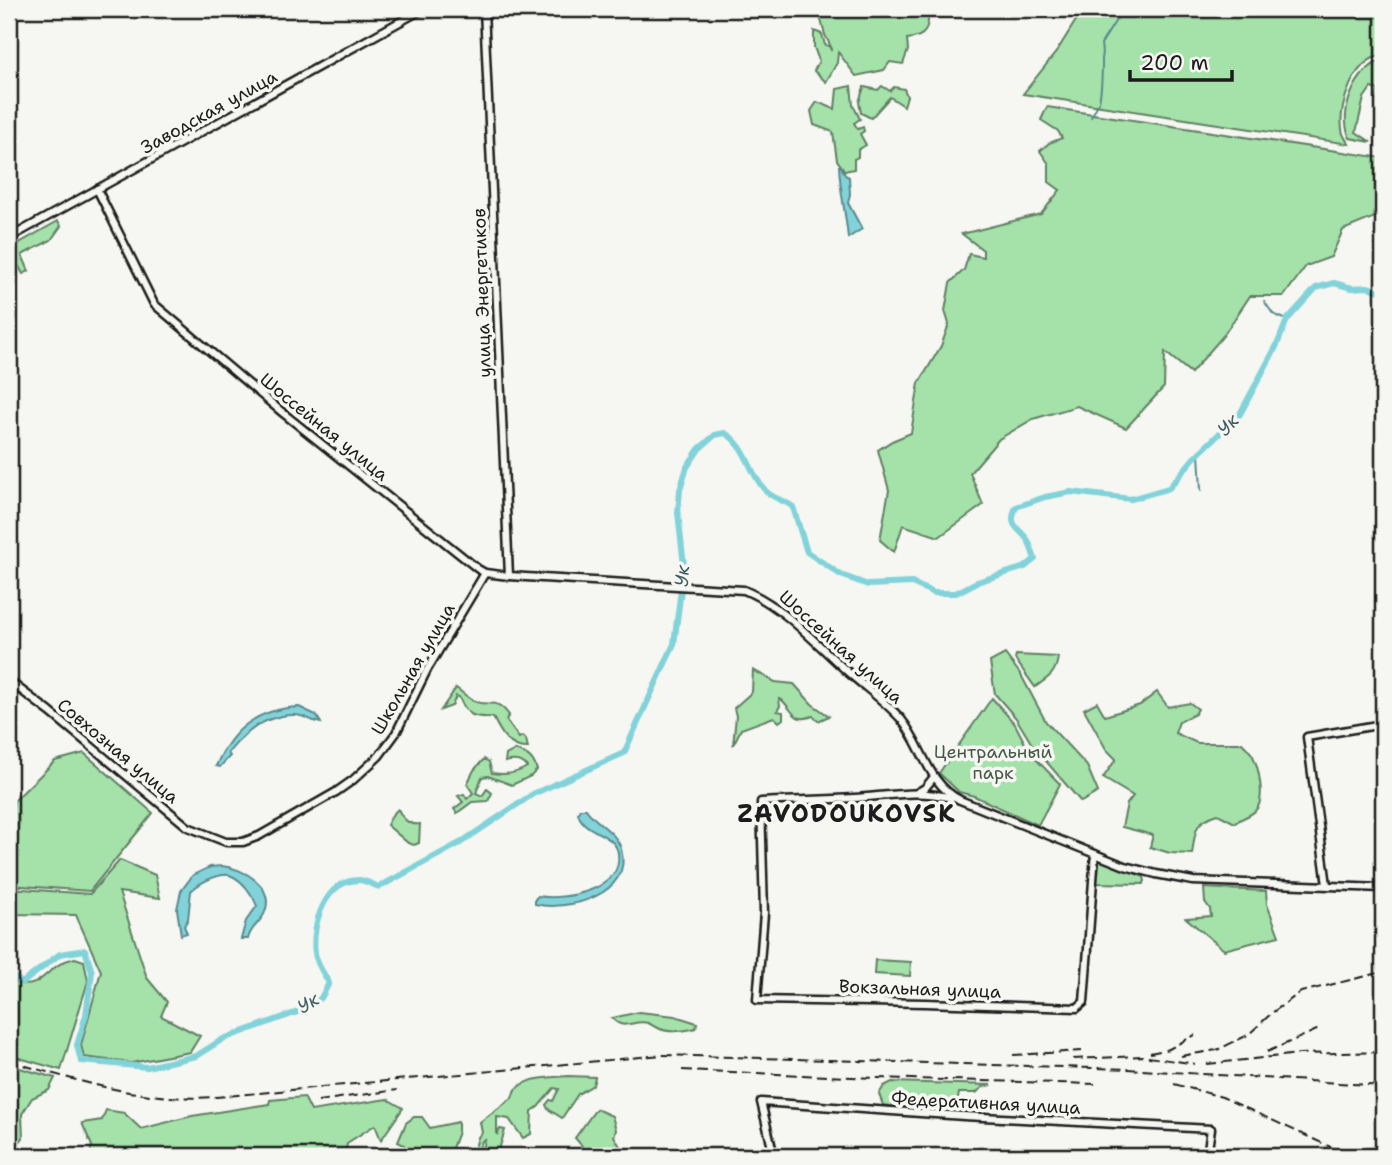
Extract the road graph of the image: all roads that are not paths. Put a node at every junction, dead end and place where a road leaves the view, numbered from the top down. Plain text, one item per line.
1 (423, 9) edge
2 (484, 9) edge
3 (97, 189) junction
4 (9, 239) edge
5 (485, 573) junction
6 (509, 576) junction
7 (9, 681) edge
8 (1383, 724) edge
9 (934, 777) junction
10 (916, 793) junction
11 (960, 800) junction
12 (211, 838) joint
13 (1095, 854) junction
14 (1326, 886) junction
15 (1383, 888) edge
16 (774, 1156) edge
17 (1207, 1156) edge

1 - 3 street, Заводская улица
2 - 6 street, улица Энергетиков
3 - 4 street, Заводская улица
3 - 5 street, Шоссейная улица
5 - 6 street, Шоссейная улица
5 - 12 street, Школьная улица
6 - 9 street, Шоссейная улица
7 - 12 street, Совхозная улица
8 - 14 street
9 - 10 street
9 - 11 street, Шоссейная улица
10 - 11 street
10 - 13 street, Вокзальная улица
11 - 13 street, Шоссейная улица
13 - 14 street, Шоссейная улица
14 - 15 street, Шоссейная улица
16 - 17 street, Федеративная улица

